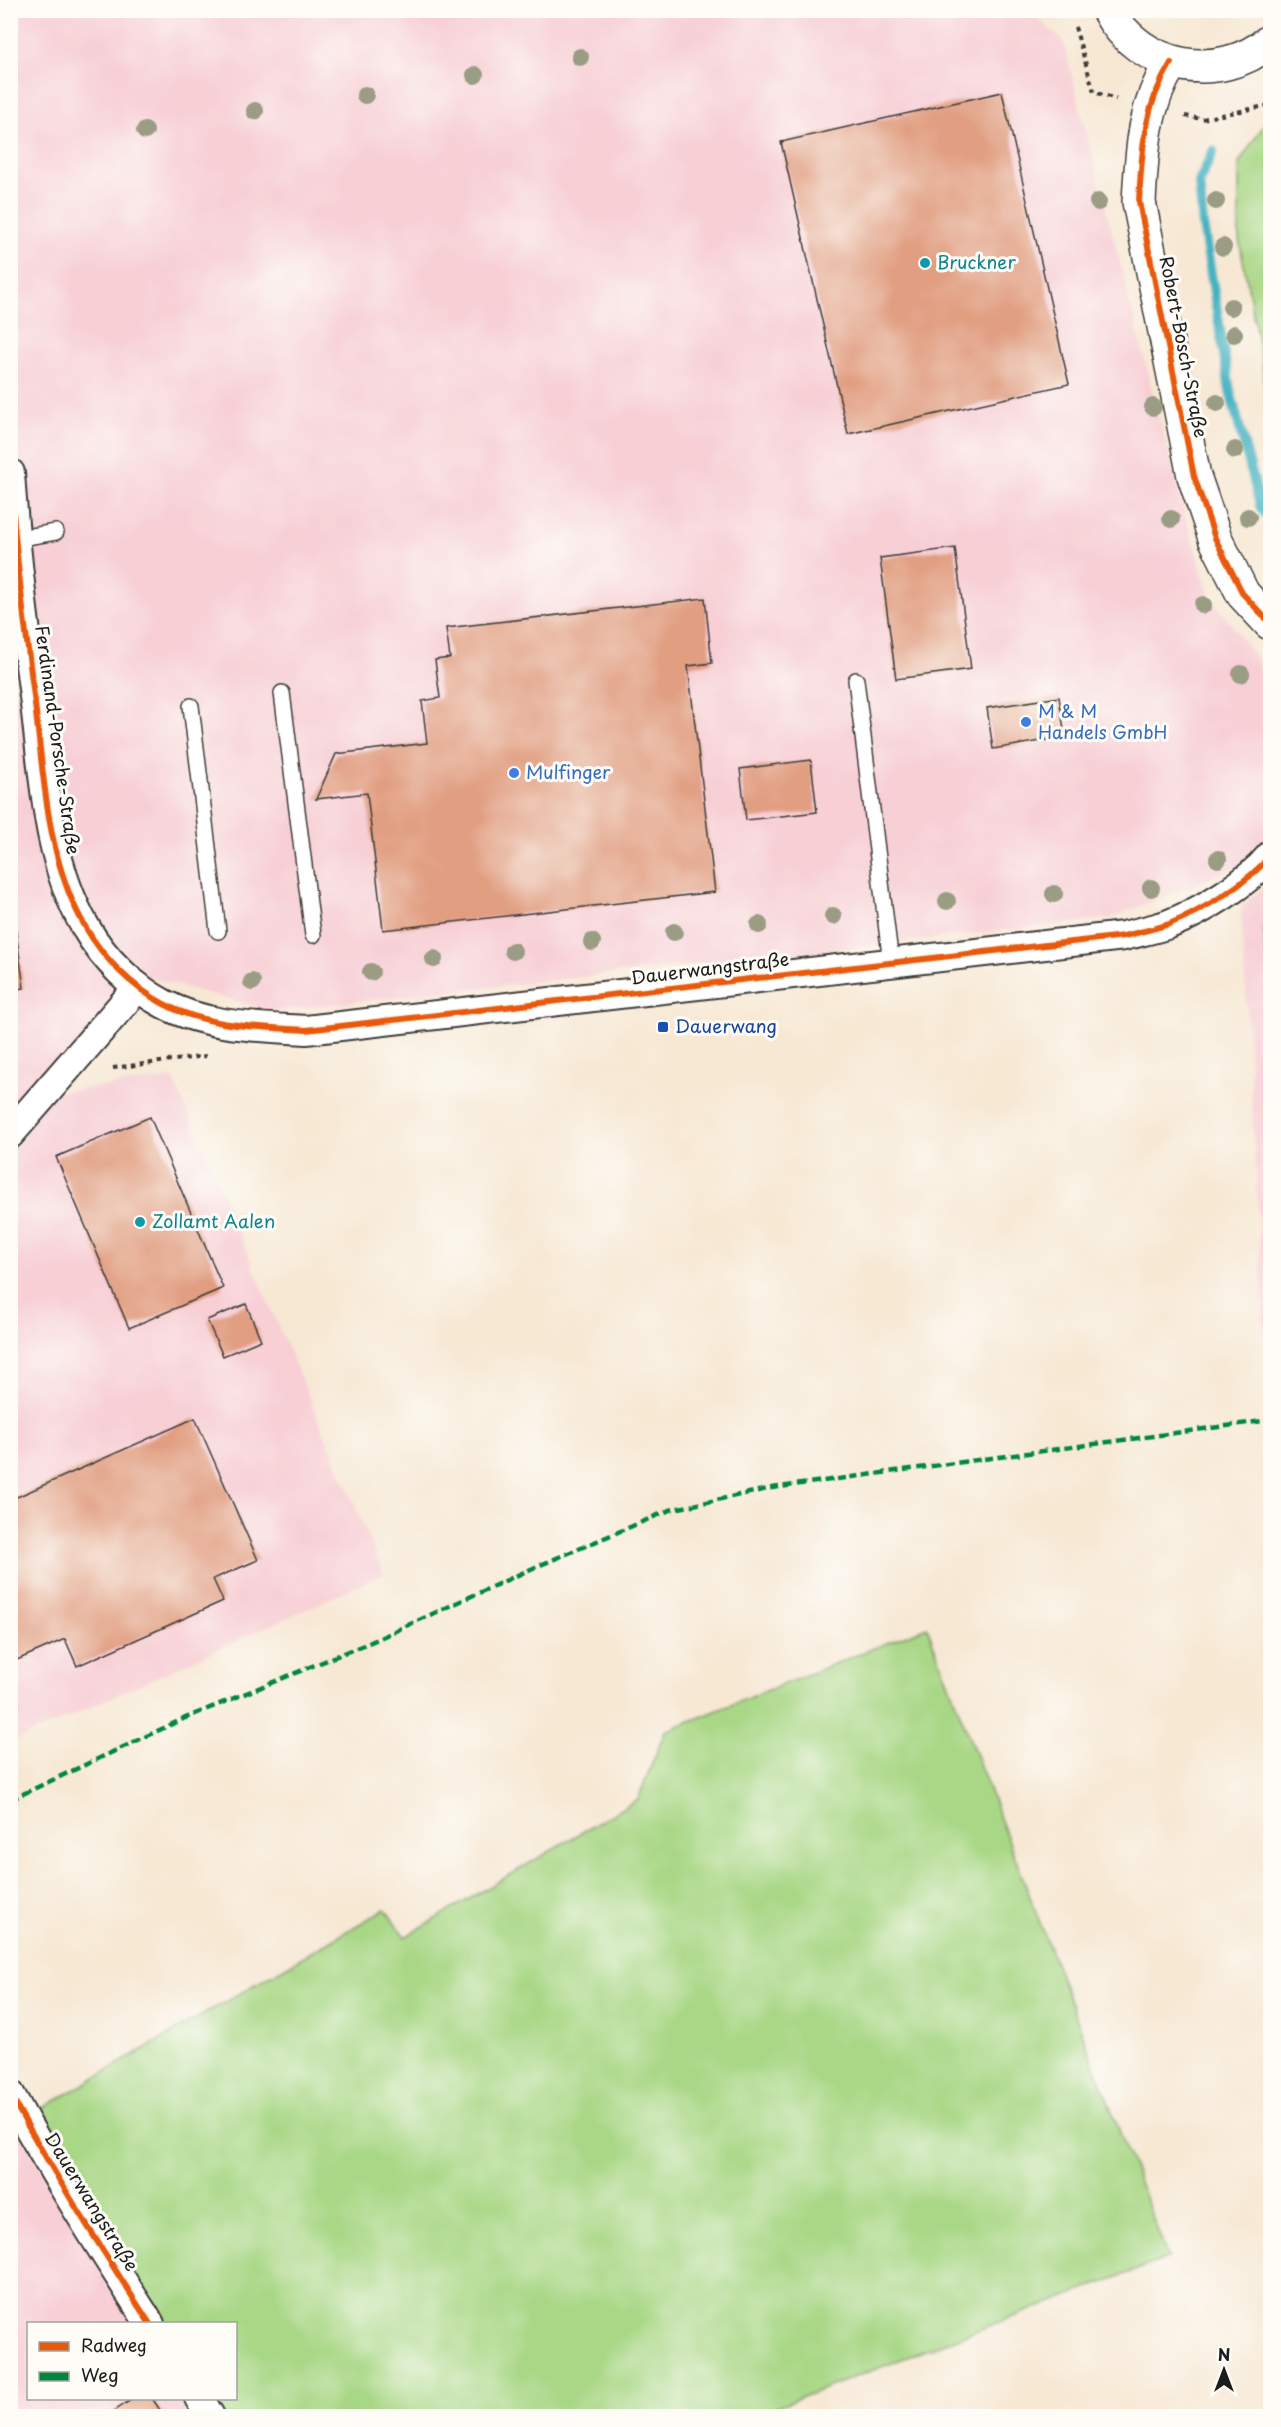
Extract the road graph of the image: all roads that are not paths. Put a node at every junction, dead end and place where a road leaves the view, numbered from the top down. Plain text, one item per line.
1 (1108, 10) edge
2 (1270, 41) edge
3 (1171, 63) junction
4 (10, 473) edge
5 (56, 532) dead end
6 (14, 539) junction
7 (1270, 623) edge
8 (856, 680) dead end
9 (282, 693) dead end
10 (191, 706) dead end
11 (1270, 856) edge
12 (218, 931) dead end
13 (313, 935) dead end
14 (891, 963) junction
15 (138, 987) junction
16 (10, 1134) edge
17 (10, 2094) edge
18 (149, 2322) edge
19 (200, 2400) edge
20 (210, 2416) edge

1 - 3 street
2 - 3 street
3 - 7 street, Robert-Bosch-Straße
4 - 6 street, Ferdinand-Porsche-Straße
5 - 6 lane
6 - 15 street, Ferdinand-Porsche-Straße
8 - 14 lane
9 - 13 lane
10 - 12 lane
11 - 14 street, Dauerwangstraße
14 - 15 street, Dauerwangstraße
15 - 16 street
17 - 18 street, Dauerwangstraße
19 - 20 street

